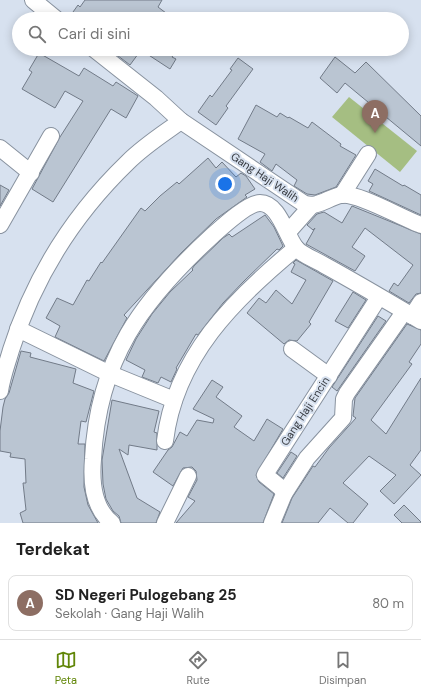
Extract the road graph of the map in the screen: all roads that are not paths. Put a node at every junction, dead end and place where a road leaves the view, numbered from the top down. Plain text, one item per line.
1 (33, 0) edge
2 (48, 12) edge
3 (103, 56) edge
4 (181, 121) junction
5 (52, 136) dead end
6 (0, 148) edge
7 (368, 154) dead end
8 (31, 173) junction
9 (269, 180) junction
10 (342, 195) junction
11 (256, 203) junction
12 (312, 205) junction
13 (0, 225) edge
14 (421, 225) edge
15 (288, 232) junction
16 (296, 248) junction
17 (379, 298) junction
18 (421, 302) edge
19 (412, 316) edge
20 (18, 329) junction
21 (292, 349) dead end
22 (108, 372) junction
23 (329, 376) junction
24 (0, 391) edge
25 (174, 400) junction
26 (165, 441) dead end
27 (188, 476) dead end
28 (284, 494) junction
29 (112, 523) edge
30 (165, 523) edge
31 (272, 523) edge

1 - 2 street
3 - 4 street, Gang Haji Walih
4 - 9 street, Gang Haji Walih
4 - 20 street
5 - 8 street
6 - 8 street
7 - 10 street
8 - 13 street
9 - 11 street
9 - 12 street, Gang Haji Walih
10 - 12 street, Gang Haji Walih
10 - 14 street
11 - 15 street
11 - 22 street
12 - 15 street
15 - 16 street
16 - 17 street
16 - 25 street
17 - 19 street
17 - 23 street, Gang Haji Encin
18 - 19 street
19 - 28 street
20 - 22 street
20 - 24 street
21 - 23 street
22 - 25 street
22 - 29 street
23 - 28 street, Gang Haji Encin
25 - 26 street
27 - 30 street
28 - 31 street

